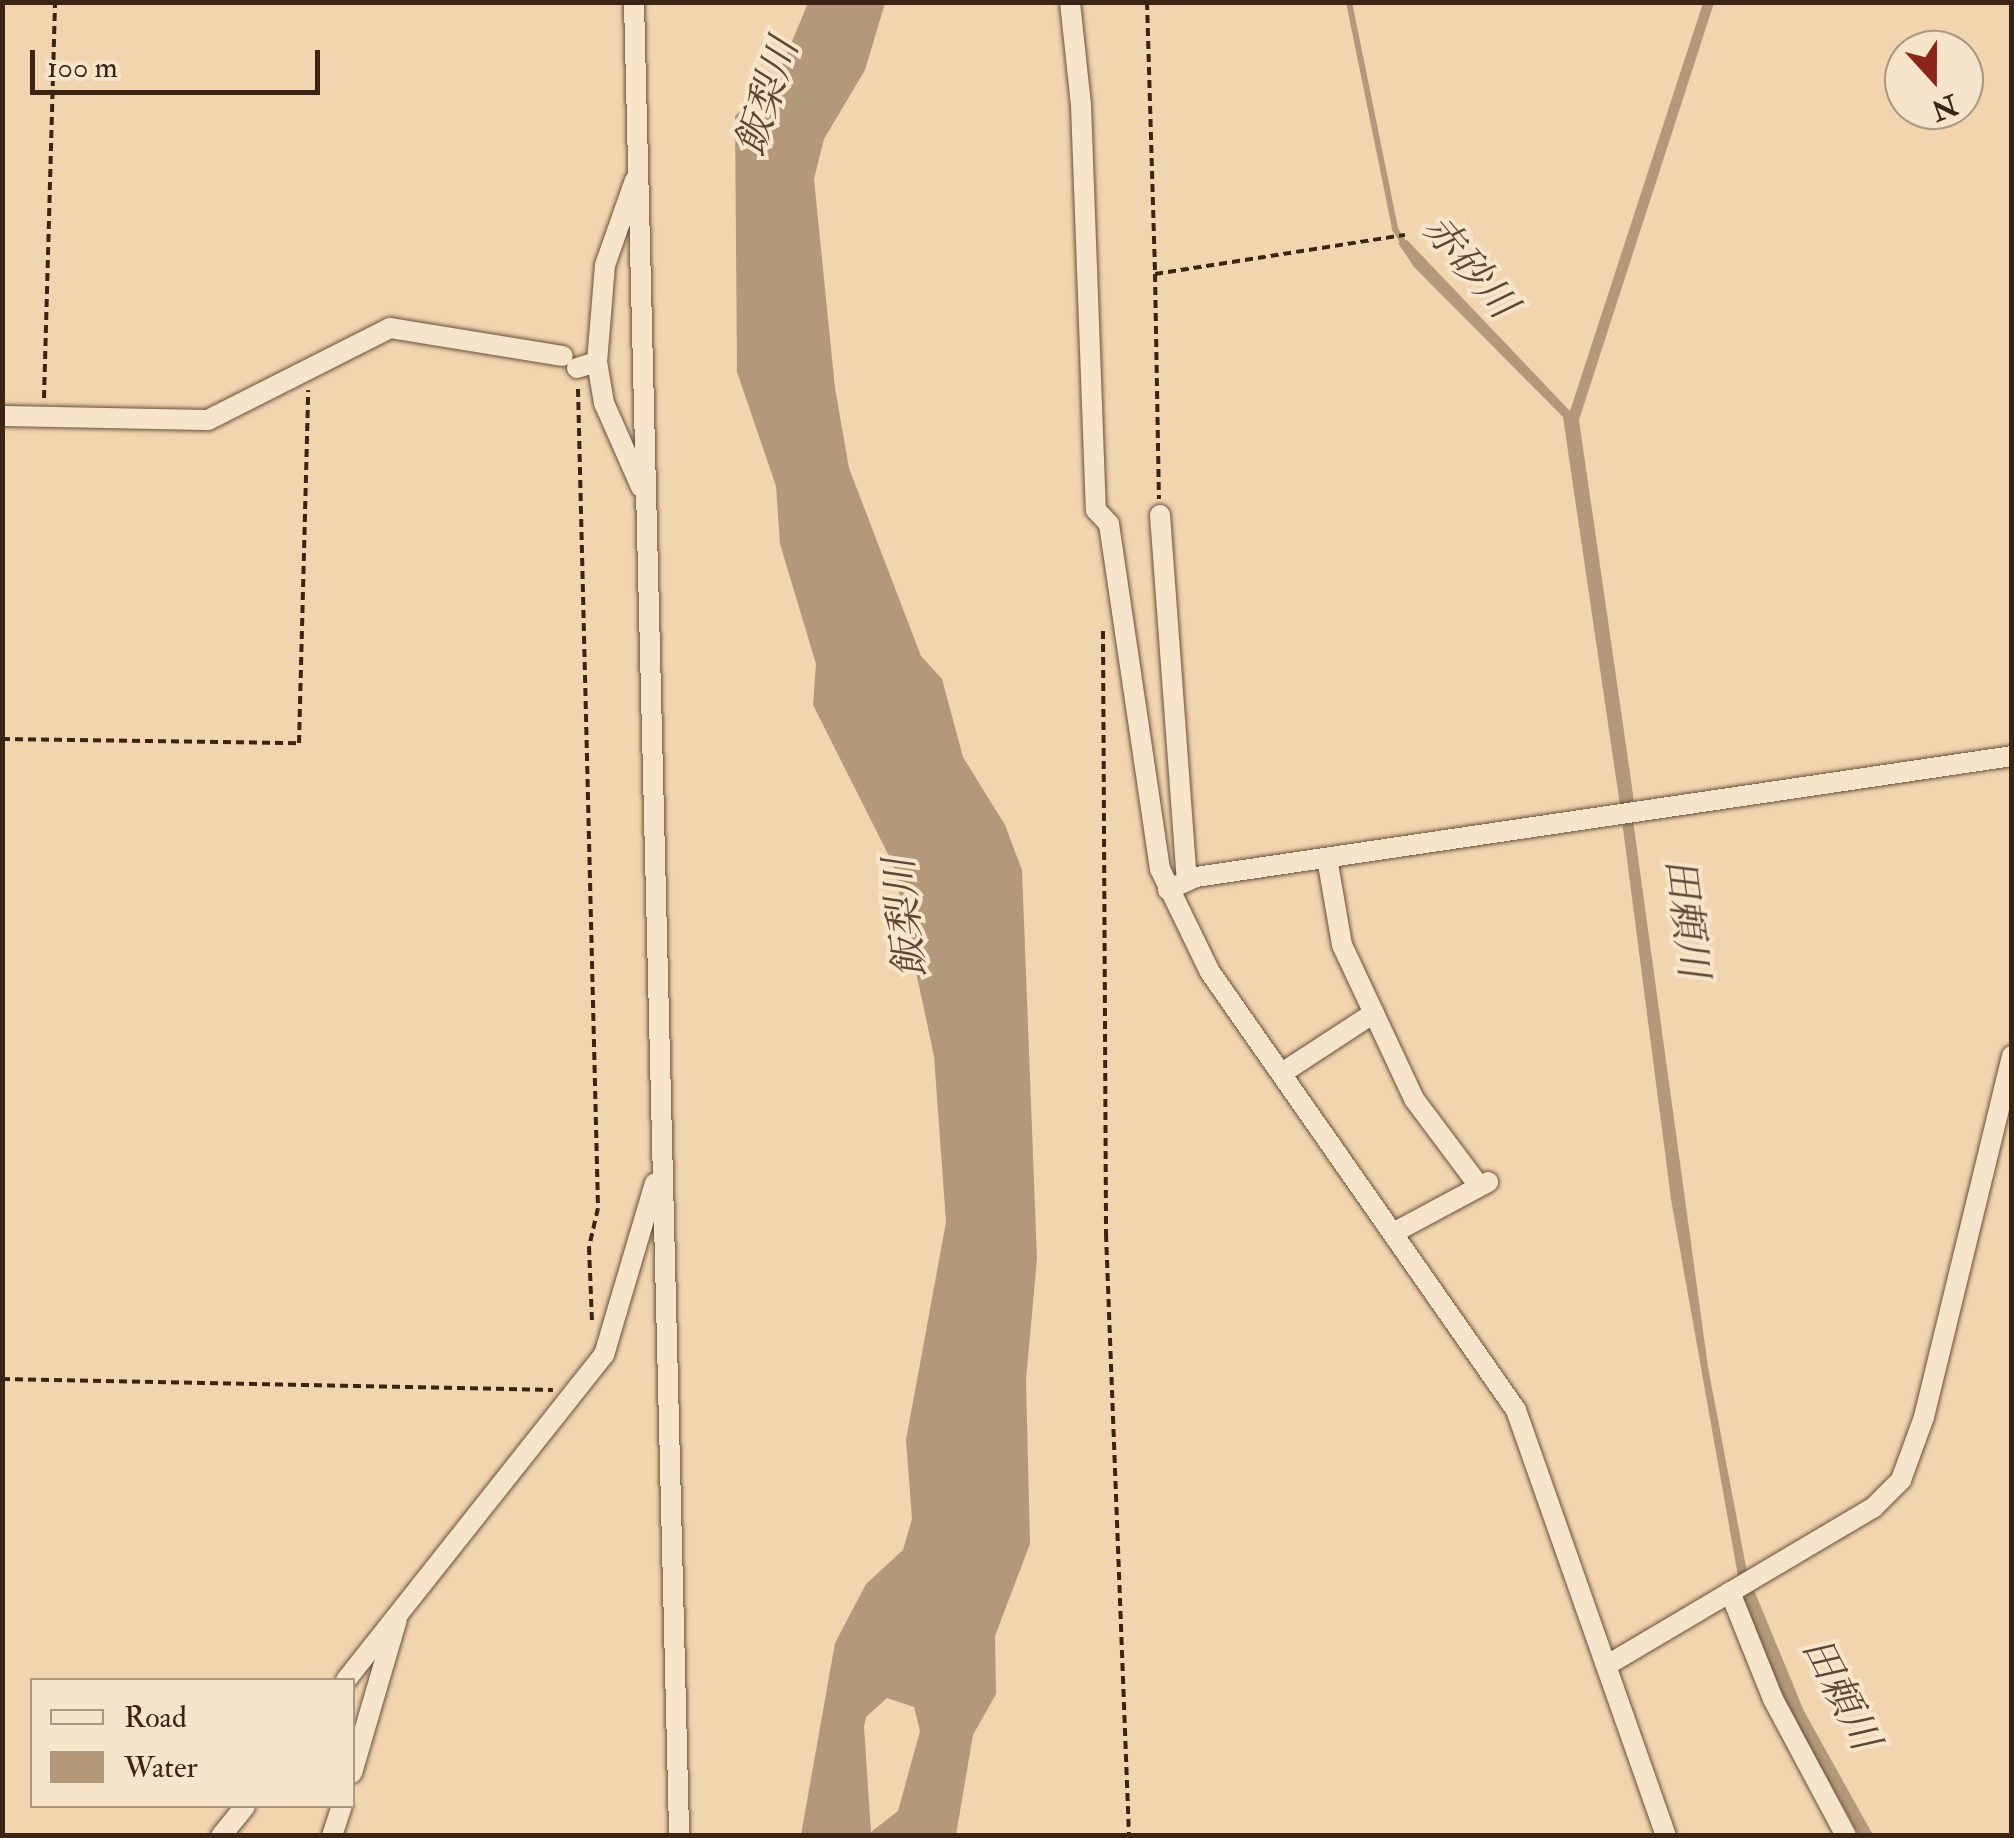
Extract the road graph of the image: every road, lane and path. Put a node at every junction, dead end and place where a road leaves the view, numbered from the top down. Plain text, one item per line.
1 (55, 2) edge
2 (634, 2) edge
3 (1070, 2) edge
4 (1147, 2) edge
5 (638, 172) junction
6 (1406, 235) dead end
7 (1155, 274) junction
8 (581, 364) junction
9 (308, 365) junction
10 (2, 416) edge
11 (44, 417) junction
12 (644, 493) junction
13 (1160, 515) joint
14 (1103, 618) dead end
15 (2, 739) edge
16 (2012, 756) edge
17 (1328, 858) junction
18 (1178, 885) junction
19 (1374, 1013) junction
20 (2012, 1056) edge
21 (1282, 1073) junction
22 (2012, 1147) edge
23 (1988, 1150) junction
24 (662, 1157) junction
25 (1393, 1233) junction
26 (593, 1369) junction
27 (2, 1379) edge
28 (573, 1396) junction
29 (1733, 1590) junction
30 (398, 1617) junction
31 (1609, 1664) junction
32 (348, 1678) edge
33 (355, 1763) edge
34 (242, 1808) edge
35 (341, 1808) edge
36 (221, 1836) edge
37 (332, 1836) edge
38 (679, 1836) edge
39 (1129, 1836) edge
40 (1666, 1836) edge
41 (1846, 1836) edge

1 - 11 path
2 - 5 street
3 - 18 street
4 - 7 path
5 - 8 street
5 - 12 street
6 - 7 path
7 - 13 path
8 - 9 street
8 - 12 street
8 - 26 path
9 - 11 street
9 - 15 path
10 - 11 street
12 - 24 street
13 - 18 street
14 - 39 path
16 - 17 street
17 - 18 street
17 - 19 street
18 - 21 street
19 - 21 street
19 - 25 street
20 - 23 street
21 - 25 street
22 - 23 street
23 - 29 street
24 - 26 street
24 - 38 street
25 - 31 street
26 - 28 street
27 - 28 path
28 - 30 street
29 - 31 street
29 - 41 street
30 - 32 street
30 - 33 street
31 - 40 street
34 - 36 street
35 - 37 street

